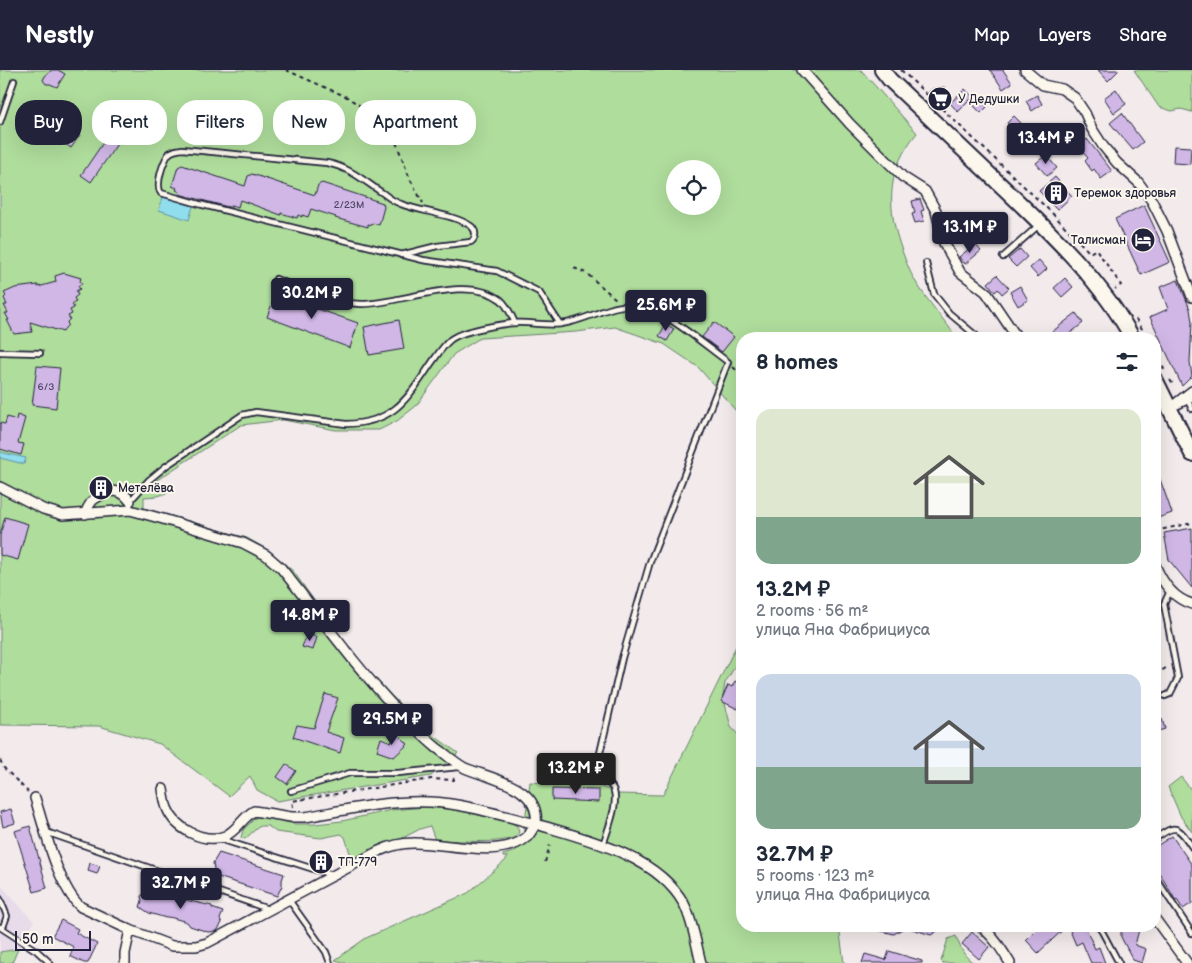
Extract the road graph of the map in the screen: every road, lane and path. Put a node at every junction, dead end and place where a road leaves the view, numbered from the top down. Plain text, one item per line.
1 (286, 70) edge
2 (802, 70) edge
3 (882, 70) edge
4 (901, 70) edge
5 (1025, 70) edge
6 (14, 81) dead end
7 (0, 122) edge
8 (428, 212) junction
9 (1041, 224) junction
10 (401, 255) junction
11 (1003, 257) dead end
12 (926, 263) dead end
13 (574, 268) dead end
14 (276, 279) dead end
15 (1115, 289) dead end
16 (1192, 297) edge
17 (622, 305) junction
18 (1136, 318) dead end
19 (515, 323) junction
20 (560, 324) junction
21 (972, 332) edge
22 (1013, 332) edge
23 (1129, 332) edge
24 (1144, 332) edge
25 (0, 352) edge
26 (40, 353) dead end
27 (728, 362) junction
28 (736, 369) edge
29 (1161, 378) edge
30 (1192, 390) edge
31 (1190, 400) edge
32 (1171, 409) junction
33 (1192, 409) edge
34 (1191, 451) edge
35 (0, 487) edge
36 (130, 506) junction
37 (85, 514) junction
38 (1192, 523) edge
39 (1161, 530) edge
40 (1161, 580) edge
41 (1171, 590) junction
42 (1192, 604) edge
43 (1165, 696) dead end
44 (0, 760) edge
45 (463, 767) junction
46 (454, 780) dead end
47 (164, 789) dead end
48 (291, 791) dead end
49 (36, 798) joint
50 (293, 810) dead end
51 (536, 824) junction
52 (45, 831) junction
53 (1161, 835) edge
54 (216, 838) junction
55 (550, 845) dead end
56 (602, 846) junction
57 (1192, 847) edge
58 (545, 862) dead end
59 (333, 876) junction
60 (1161, 886) edge
61 (0, 899) edge
62 (288, 900) junction
63 (270, 910) junction
64 (2, 927) edge
65 (1161, 927) edge
66 (130, 930) junction
67 (988, 932) edge
68 (1101, 932) edge
69 (1192, 933) edge
70 (50, 963) edge
71 (125, 963) edge
72 (330, 963) edge
73 (702, 963) edge
74 (1010, 963) edge
75 (1119, 963) edge
76 (1187, 963) edge

1 - 8 path
2 - 22 street
3 - 9 main road
4 - 15 path
5 - 16 street
6 - 7 lane
8 - 10 lane
8 - 10 lane
9 - 11 lane
9 - 23 main road
10 - 20 lane
12 - 21 lane
13 - 17 path
14 - 19 lane
17 - 20 lane
17 - 27 lane
18 - 24 path
19 - 20 lane
19 - 36 lane
25 - 26 lane
27 - 28 path
27 - 56 lane
29 - 32 main road
30 - 32 street
31 - 32 lane
31 - 33 lane
32 - 34 main road
35 - 37 street
36 - 37 street
36 - 37 street
36 - 45 street
38 - 39 path
40 - 41 street
41 - 42 street
41 - 43 lane
44 - 49 path
45 - 48 lane
45 - 51 street
46 - 50 path
47 - 54 street
49 - 52 street
51 - 54 street
51 - 56 street
51 - 59 street
52 - 63 lane
52 - 66 street
53 - 57 lane
54 - 59 lane
55 - 58 path
56 - 73 street
59 - 62 street
60 - 69 lane
61 - 64 lane
62 - 63 street
62 - 72 lane
63 - 66 street
64 - 70 lane
65 - 76 street
66 - 71 street
67 - 74 street
68 - 75 lane

